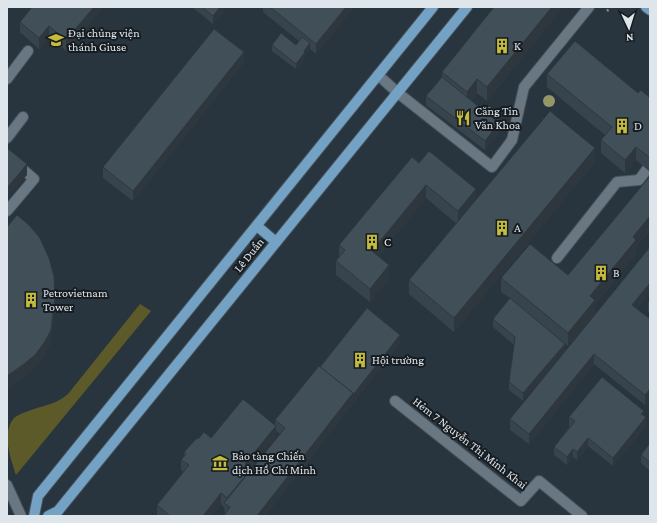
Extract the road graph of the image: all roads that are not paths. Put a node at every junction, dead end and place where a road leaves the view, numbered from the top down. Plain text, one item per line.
1 (433, 7) edge
2 (468, 7) edge
3 (589, 7) edge
4 (646, 7) edge
5 (650, 10) edge
6 (28, 51) dead end
7 (378, 75) junction
8 (7, 79) edge
9 (398, 93) junction
10 (24, 117) dead end
11 (7, 138) edge
12 (7, 156) edge
13 (650, 165) edge
14 (7, 211) edge
15 (256, 226) junction
16 (276, 242) junction
17 (557, 258) dead end
18 (395, 401) dead end
19 (7, 485) edge
20 (20, 516) edge
21 (34, 516) edge
22 (48, 516) edge
23 (582, 516) edge

1 - 7 main road, Lê Duẩn
2 - 9 main road, Lê Duẩn
3 - 9 lane
4 - 5 main road
6 - 8 lane
7 - 9 lane
7 - 15 main road, Lê Duẩn
9 - 16 main road, Lê Duẩn
10 - 11 lane
12 - 14 lane
13 - 17 lane
15 - 16 main road
15 - 21 main road, Lê Duẩn
16 - 22 main road, Lê Duẩn
18 - 23 lane, Hẻm 7 Nguyễn Thị Minh Khai
19 - 20 lane

